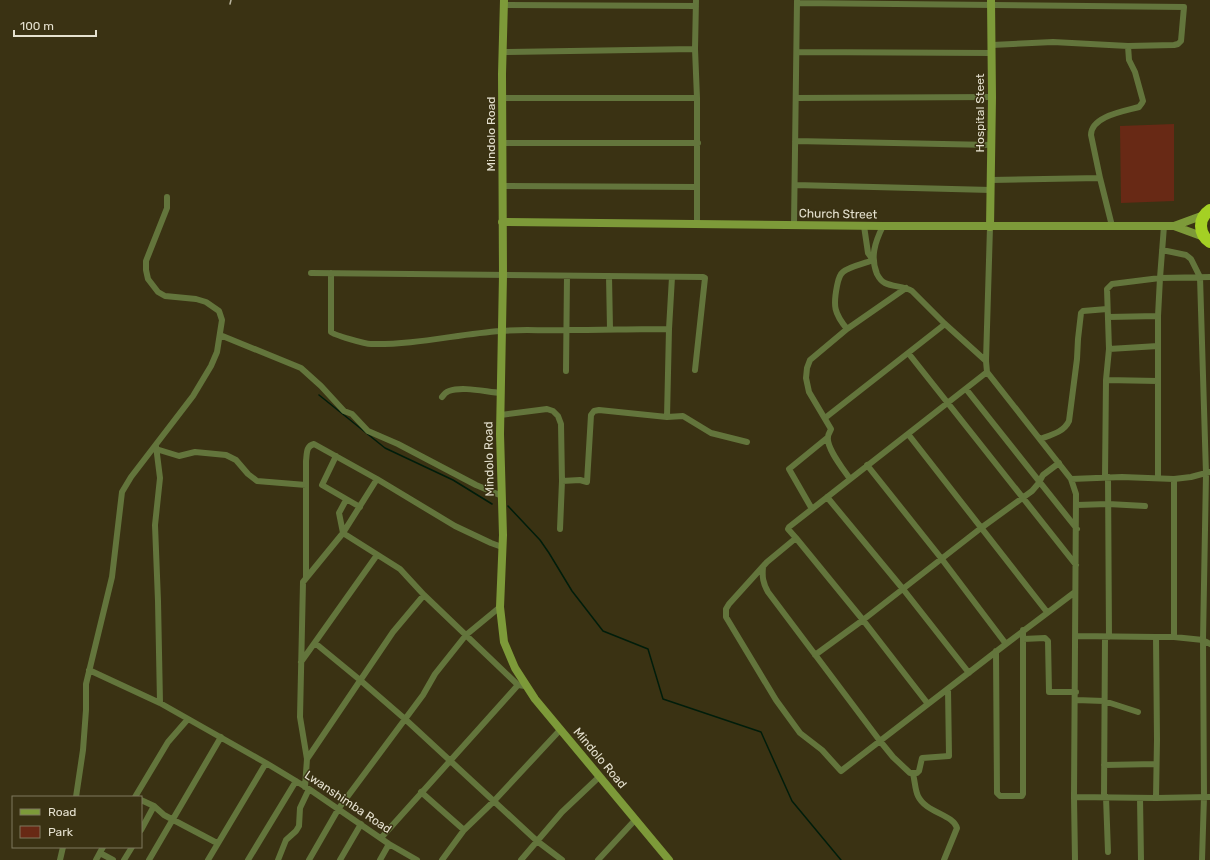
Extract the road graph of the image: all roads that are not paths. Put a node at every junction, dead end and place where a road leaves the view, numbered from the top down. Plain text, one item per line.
1 (797, 2) edge
2 (991, 2) edge
3 (504, 3) edge
4 (696, 3) edge
5 (1184, 3) edge
6 (1128, 46) junction
7 (695, 49) junction
8 (992, 49) junction
9 (503, 52) junction
10 (797, 52) junction
11 (992, 97) junction
12 (503, 98) junction
13 (697, 98) junction
14 (796, 98) junction
15 (795, 141) junction
16 (504, 143) junction
17 (698, 143) junction
18 (992, 145) junction
19 (1100, 178) junction
20 (991, 180) junction
21 (795, 185) junction
22 (503, 186) junction
23 (697, 187) junction
24 (991, 190) junction
25 (167, 197) dead end
26 (1208, 211) edge
27 (502, 222) junction
28 (697, 224) junction
29 (794, 225) junction
30 (864, 226) junction
31 (883, 226) junction
32 (1112, 226) junction
33 (1164, 226) junction
34 (1174, 226) junction
35 (990, 227) junction
36 (1208, 243) edge
37 (1162, 250) junction
38 (873, 260) junction
39 (311, 273) dead end
40 (331, 273) junction
41 (503, 275) junction
42 (567, 276) junction
43 (609, 276) junction
44 (672, 277) junction
45 (1160, 278) junction
46 (1200, 278) junction
47 (1210, 278) edge
48 (906, 288) junction
49 (1108, 309) junction
50 (1158, 316) junction
51 (1108, 317) junction
52 (945, 324) junction
53 (610, 329) junction
54 (669, 329) junction
55 (847, 329) junction
56 (502, 330) junction
57 (567, 330) junction
58 (220, 335) junction
59 (1158, 346) junction
60 (1109, 350) junction
61 (909, 354) junction
62 (986, 361) junction
63 (695, 370) dead end
64 (566, 371) dead end
65 (987, 372) junction
66 (1106, 380) junction
67 (1158, 382) junction
68 (966, 389) junction
69 (501, 393) junction
70 (442, 397) dead end
71 (947, 404) junction
72 (501, 415) junction
73 (668, 417) junction
74 (825, 418) junction
75 (908, 434) junction
76 (827, 438) junction
77 (1040, 439) junction
78 (747, 442) dead end
79 (156, 447) junction
80 (336, 456) junction
81 (1059, 463) junction
82 (867, 465) junction
83 (1208, 473) edge
84 (1107, 477) junction
85 (1158, 478) junction
86 (377, 479) junction
87 (850, 479) junction
88 (1071, 479) junction
89 (1174, 479) junction
90 (562, 481) junction
91 (1039, 483) junction
92 (306, 486) junction
93 (502, 496) junction
94 (827, 497) junction
95 (1021, 497) junction
96 (346, 500) junction
97 (1108, 504) junction
98 (1077, 505) junction
99 (1145, 506) dead end
100 (360, 507) junction
101 (812, 509) junction
102 (981, 528) junction
103 (560, 529) dead end
104 (1077, 529) junction
105 (343, 533) junction
106 (796, 538) junction
107 (502, 547) junction
108 (377, 555) junction
109 (941, 558) junction
110 (1076, 565) junction
111 (763, 568) junction
112 (306, 577) junction
113 (903, 589) junction
114 (1075, 592) junction
115 (424, 595) junction
116 (500, 607) junction
117 (1047, 612) junction
118 (863, 620) junction
119 (1023, 630) junction
120 (466, 635) junction
121 (1076, 636) junction
122 (1107, 637) junction
123 (1156, 637) junction
124 (1174, 637) junction
125 (1023, 639) junction
126 (1203, 640) junction
127 (315, 643) junction
128 (1006, 644) junction
129 (1210, 644) edge
130 (996, 651) junction
131 (815, 654) junction
132 (301, 662) junction
133 (89, 670) junction
134 (969, 672) junction
135 (360, 680) junction
136 (521, 685) junction
137 (948, 689) junction
138 (1076, 692) junction
139 (1076, 700) junction
140 (1104, 701) junction
141 (160, 704) junction
142 (928, 704) junction
143 (1138, 712) dead end
144 (188, 719) junction
145 (405, 719) junction
146 (560, 730) junction
147 (221, 737) junction
148 (880, 741) junction
149 (307, 759) junction
150 (450, 761) junction
151 (266, 763) junction
152 (1156, 764) junction
153 (1104, 765) junction
154 (913, 774) junction
155 (599, 777) junction
156 (296, 780) junction
157 (307, 788) junction
158 (421, 792) junction
159 (76, 796) edge
160 (136, 796) edge
161 (1074, 797) junction
162 (1105, 797) junction
163 (1207, 797) edge
164 (1140, 798) junction
165 (1156, 798) junction
166 (142, 800) edge
167 (494, 801) junction
168 (154, 806) junction
169 (339, 808) junction
170 (173, 820) junction
171 (635, 820) junction
172 (361, 824) junction
173 (142, 828) edge
174 (464, 830) junction
175 (381, 838) junction
176 (537, 841) junction
177 (217, 843) junction
178 (389, 844) junction
179 (63, 848) edge
180 (131, 848) edge
181 (102, 850) edge
182 (1108, 852) dead end
183 (60, 860) edge
184 (96, 860) edge
185 (114, 860) edge
186 (124, 860) edge
187 (150, 860) edge
188 (208, 860) edge
189 (248, 860) edge
190 (278, 860) edge
191 (309, 860) edge
192 (340, 860) edge
193 (380, 860) edge
194 (418, 860) edge
195 (442, 860) edge
196 (521, 860) edge
197 (562, 860) edge
198 (598, 860) edge
199 (669, 860) edge
200 (944, 860) edge
201 (1075, 860) edge
202 (1141, 860) edge
203 (1202, 860) edge

1 - 2 street
1 - 10 street
2 - 5 street
2 - 8 street, Hospital Steet
3 - 4 street
3 - 9 street, Mindolo Road
4 - 7 street
5 - 6 street
6 - 8 street
6 - 19 street
7 - 9 street
7 - 13 street
8 - 10 street
8 - 11 street, Hospital Steet
9 - 12 street, Mindolo Road
10 - 14 street
11 - 14 street
11 - 18 street, Hospital Steet
12 - 13 street
12 - 16 street, Mindolo Road
13 - 17 street
14 - 15 street
15 - 18 street
15 - 21 street
16 - 17 street
16 - 22 street, Mindolo Road
17 - 23 street
18 - 20 street, Hospital Steet
19 - 20 street
19 - 32 street
20 - 24 street, Hospital Steet
21 - 24 street
21 - 29 street
22 - 23 street
22 - 27 street, Mindolo Road
23 - 28 street
24 - 35 street, Hospital Steet
25 - 58 street
26 - 34 street
26 - 36 highway
27 - 28 street, Church Street
27 - 41 street, Mindolo Road
28 - 29 street, Church Street
29 - 30 street, Church Street
30 - 31 street, Church Street
30 - 38 street
31 - 35 street, Church Street
31 - 38 street
32 - 33 street, Church Street
32 - 35 street, Church Street
33 - 34 street, Church Street
33 - 37 street
34 - 36 street
35 - 62 street
37 - 45 street
37 - 46 street
38 - 48 street
38 - 55 street
39 - 40 street
40 - 41 street
40 - 56 street
41 - 42 street
41 - 56 street, Mindolo Road
42 - 43 street
42 - 57 street
43 - 44 street
43 - 53 street
44 - 54 street
44 - 63 street
45 - 46 street
45 - 49 street
45 - 50 street
46 - 47 street
46 - 83 street
48 - 52 street
48 - 55 street
49 - 51 street
49 - 77 street
50 - 51 street
50 - 59 street
51 - 60 street
52 - 61 street
52 - 62 street
53 - 54 street
53 - 57 street
54 - 73 street
55 - 74 street
56 - 57 street
56 - 69 street, Mindolo Road
57 - 64 street
58 - 79 street
58 - 93 street
59 - 60 street
59 - 67 street
60 - 66 street
61 - 71 street
61 - 74 street
62 - 65 street
65 - 68 street
65 - 77 street
66 - 67 street
66 - 84 street
67 - 85 street
68 - 71 street
68 - 91 street
69 - 70 street
69 - 72 street, Mindolo Road
71 - 75 street
71 - 95 street
72 - 90 street
72 - 93 street, Mindolo Road
73 - 78 street
73 - 90 street
74 - 76 street
75 - 82 street
75 - 102 street
76 - 87 street
76 - 101 street
77 - 81 street
79 - 92 street
79 - 133 street
79 - 141 street
80 - 86 street
80 - 92 street
80 - 96 street
81 - 88 street
81 - 91 street
82 - 87 street
82 - 109 street
83 - 89 street
83 - 126 street
84 - 85 street
84 - 88 street
84 - 97 street
85 - 89 street
86 - 100 street
86 - 107 street
87 - 94 street
88 - 98 street
89 - 124 street
90 - 103 street
91 - 95 street
91 - 104 street
92 - 112 street
93 - 107 street, Mindolo Road
94 - 101 street
94 - 113 street
95 - 102 street
95 - 110 street
96 - 100 street
96 - 105 street
97 - 98 street
97 - 99 street
97 - 122 street
98 - 104 street
100 - 105 street
101 - 106 street
102 - 109 street
102 - 117 street
104 - 110 street
105 - 108 street
105 - 112 street
106 - 111 street
106 - 118 street
107 - 116 street, Mindolo Road
108 - 115 street
108 - 127 street
109 - 113 street
109 - 128 street
110 - 114 street
111 - 131 street
111 - 148 street
112 - 132 street
113 - 118 street
113 - 134 street
114 - 117 street
114 - 121 street
115 - 120 street
115 - 135 street
116 - 120 street
116 - 136 street, Mindolo Road
117 - 119 street
118 - 131 street
118 - 142 street
119 - 125 street
119 - 128 street
120 - 136 street
120 - 145 street
121 - 122 street
121 - 138 street
122 - 123 street
122 - 140 street
123 - 124 street
123 - 152 street
124 - 126 street
125 - 130 street
125 - 138 street
126 - 129 street
126 - 163 street
127 - 132 street
127 - 135 street
128 - 130 street
130 - 134 street
131 - 148 street
132 - 149 street
133 - 141 street, Lwanshimba Road
133 - 159 street
134 - 137 street
135 - 145 street
135 - 149 street
136 - 146 street, Mindolo Road
136 - 150 street
137 - 142 street
137 - 154 street
138 - 139 street
139 - 140 street
139 - 161 street
140 - 143 street
140 - 153 street
141 - 144 street, Lwanshimba Road
142 - 148 street
144 - 147 street, Lwanshimba Road
144 - 160 street
145 - 150 street
145 - 169 street
146 - 155 street, Mindolo Road
146 - 167 street
147 - 151 street, Lwanshimba Road
147 - 170 street
148 - 154 street
149 - 157 street
150 - 158 street
150 - 167 street
151 - 156 street, Lwanshimba Road
151 - 177 street
152 - 153 street
152 - 165 street
153 - 162 street
154 - 200 street
155 - 171 street, Mindolo Road
155 - 176 street
156 - 157 street, Lwanshimba Road
156 - 189 street
157 - 169 street, Lwanshimba Road
157 - 190 street
158 - 174 street
158 - 175 street
161 - 162 street
161 - 201 street
162 - 164 street
162 - 182 street
163 - 165 street
163 - 203 street
164 - 165 street
164 - 202 street
166 - 168 street
167 - 174 street
167 - 176 street
168 - 170 street
168 - 173 street
169 - 172 street, Lwanshimba Road
169 - 191 street
170 - 177 street
170 - 187 street
171 - 198 street
171 - 199 street, Mindolo Road
172 - 175 street, Lwanshimba Road
172 - 192 street
174 - 195 street
175 - 178 street, Lwanshimba Road
176 - 196 street
176 - 197 street
177 - 188 street
178 - 193 street
178 - 194 street, Lwanshimba Road
179 - 183 street
180 - 186 street
181 - 184 street
181 - 185 street

